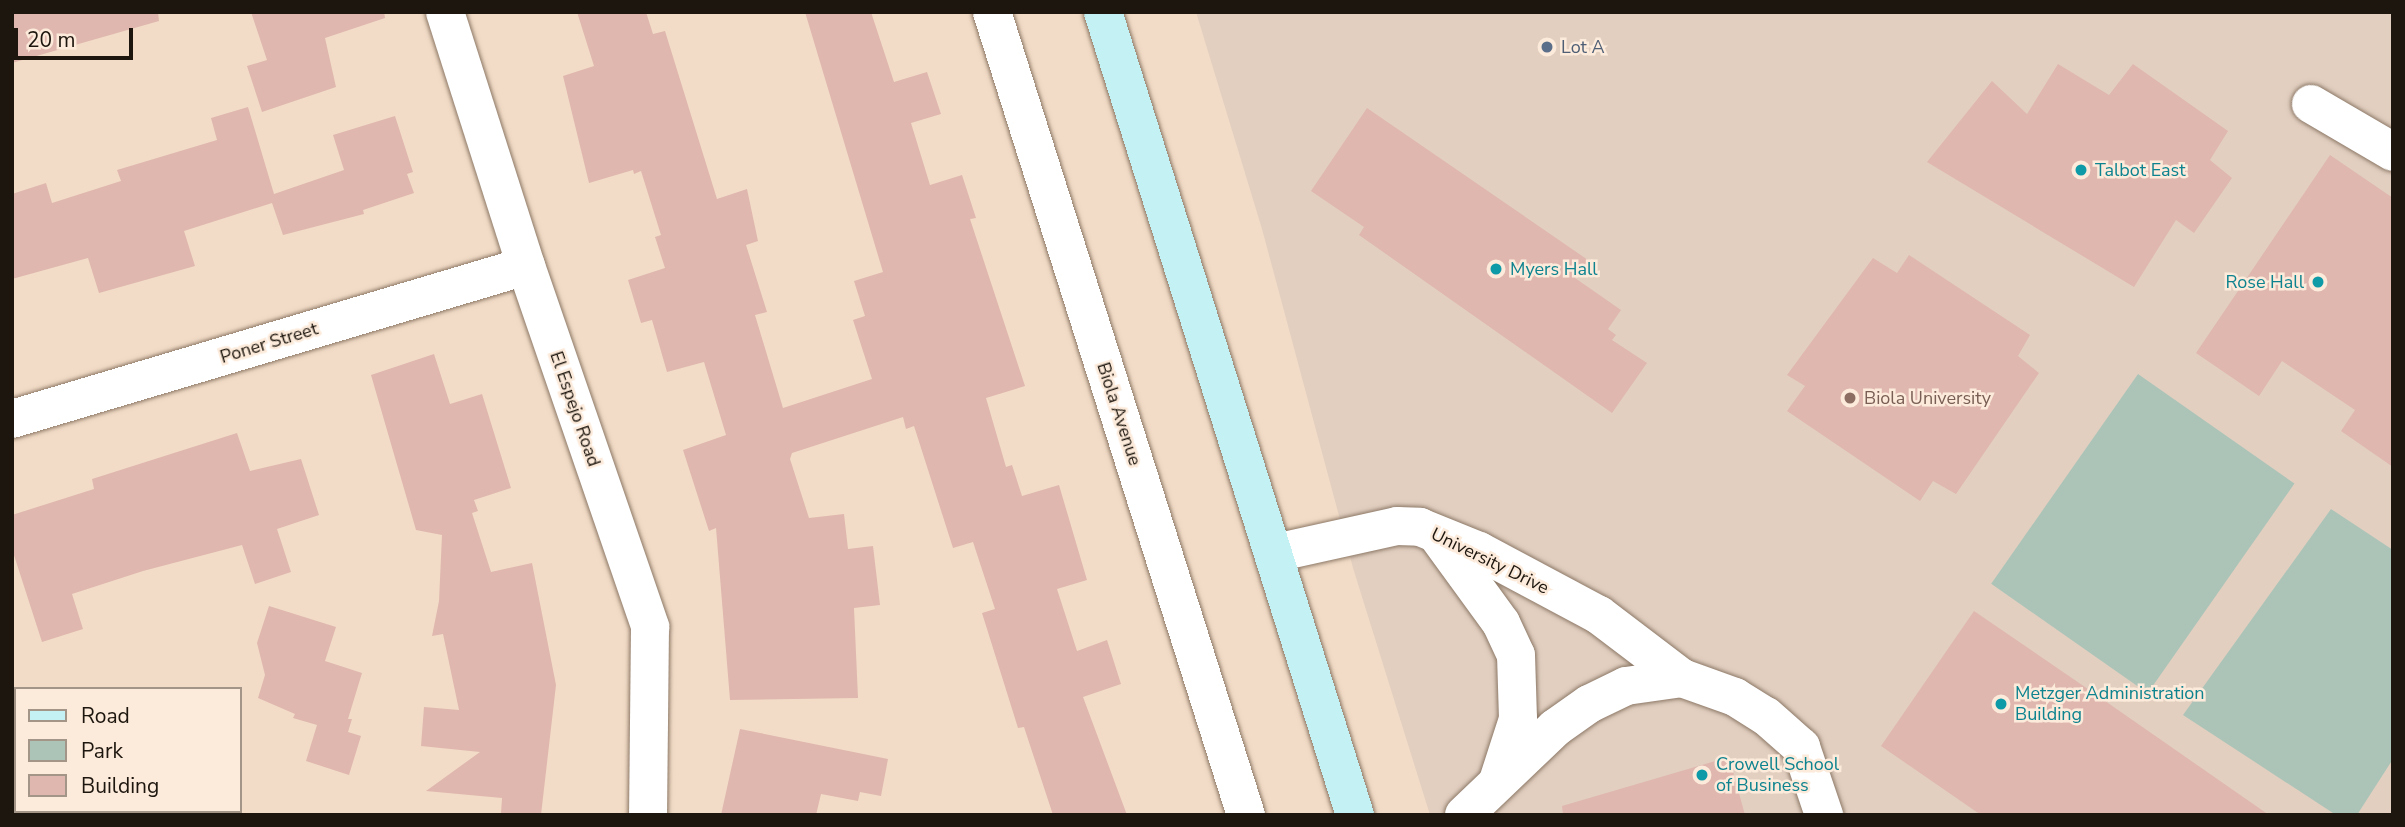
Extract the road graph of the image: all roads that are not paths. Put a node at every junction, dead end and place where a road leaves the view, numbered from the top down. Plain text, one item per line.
1 (445, 12) edge
2 (992, 12) edge
3 (1103, 12) edge
4 (2311, 104) dead end
5 (2393, 152) edge
6 (526, 266) junction
7 (12, 419) edge
8 (1436, 533) junction
9 (1275, 553) junction
10 (1682, 678) junction
11 (1498, 781) junction
12 (648, 815) edge
13 (1247, 815) edge
14 (1355, 815) edge
15 (1464, 815) edge
16 (1824, 815) edge

1 - 6 street, El Espejo Road
2 - 13 street, Biola Avenue
3 - 9 street
4 - 5 street
6 - 7 street, Poner Street
6 - 12 street, El Espejo Road
8 - 9 street, University Drive
8 - 10 street, University Drive
8 - 11 street
9 - 14 street
10 - 11 street, University Drive
10 - 16 street, University Drive
11 - 15 street, University Drive

